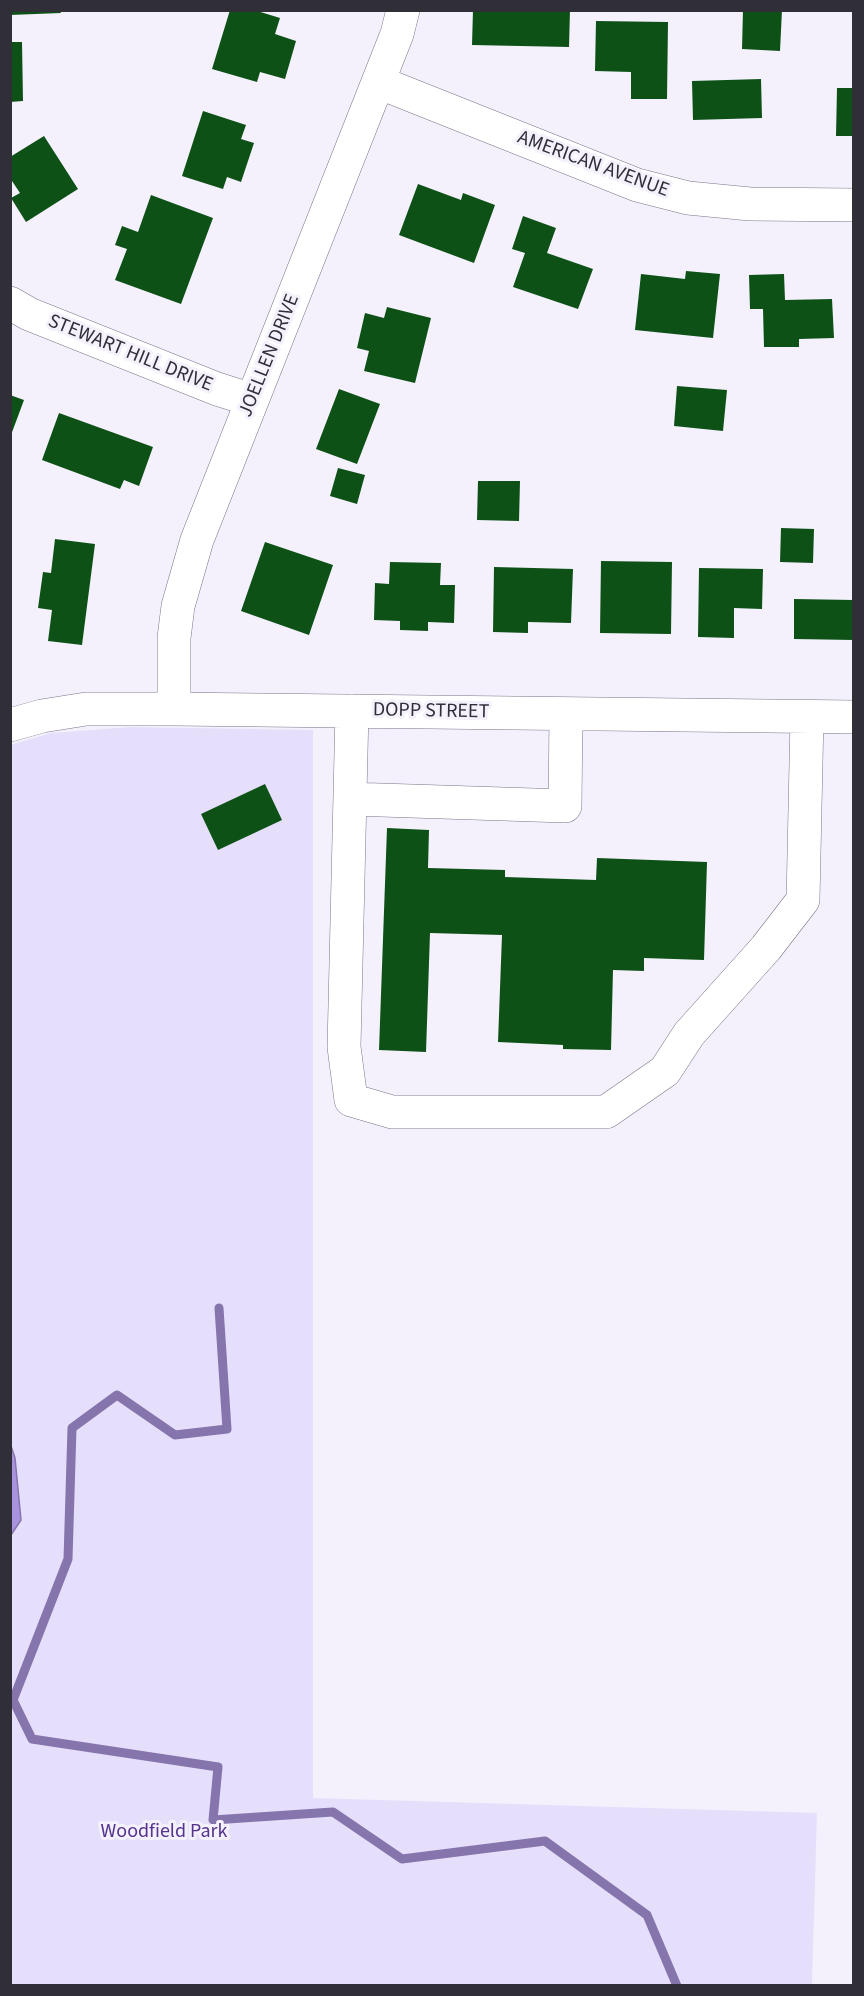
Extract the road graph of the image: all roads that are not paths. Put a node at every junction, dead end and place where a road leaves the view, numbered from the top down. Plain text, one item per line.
1 (403, 10) edge
2 (378, 81) junction
3 (854, 206) edge
4 (10, 303) edge
5 (252, 400) junction
6 (174, 709) junction
7 (352, 711) junction
8 (566, 714) junction
9 (807, 717) junction
10 (854, 717) edge
11 (10, 725) edge
12 (350, 799) junction

1 - 2 street, JOELLEN DRIVE
2 - 3 street, AMERICAN AVENUE
2 - 5 street, JOELLEN DRIVE
4 - 5 street, STEWART HILL DRIVE
5 - 6 street, JOELLEN DRIVE
6 - 7 street, DOPP STREET
6 - 11 street, DOPP STREET
7 - 8 street, DOPP STREET
7 - 12 street
8 - 9 street, DOPP STREET
8 - 12 street
9 - 10 street, DOPP STREET
9 - 12 street

